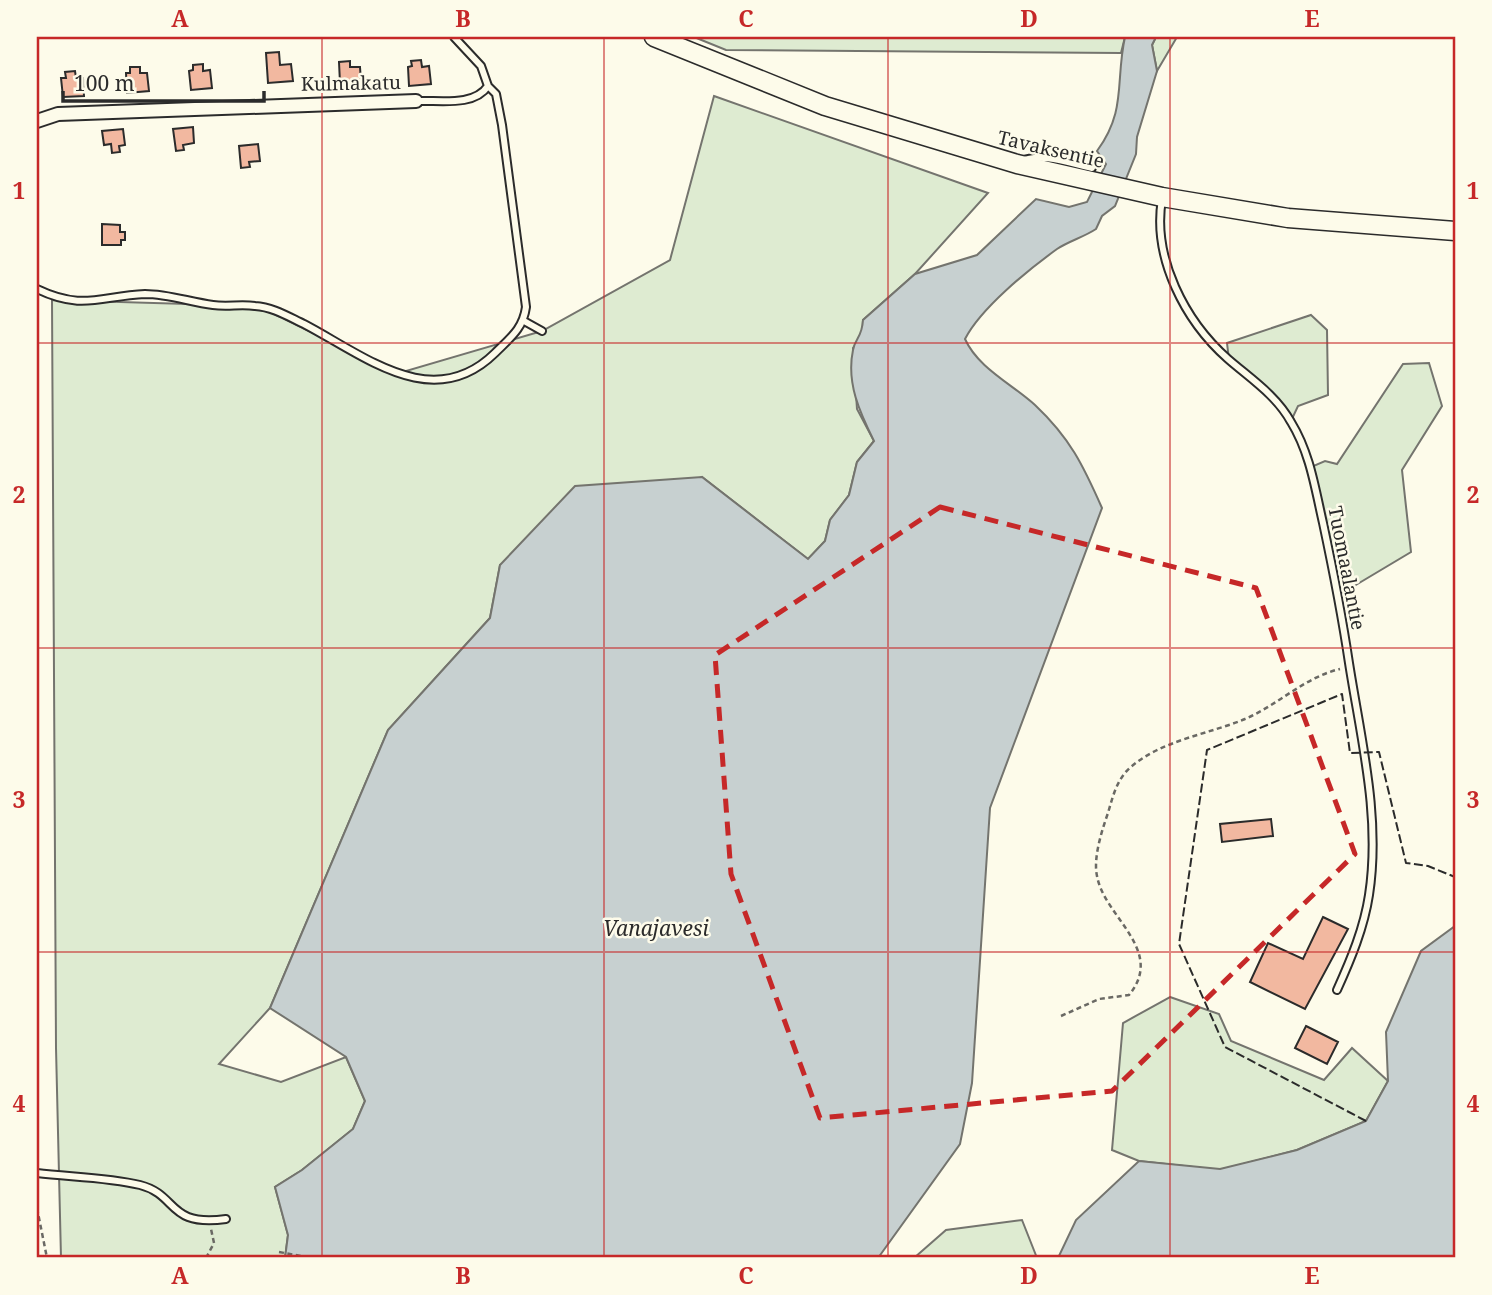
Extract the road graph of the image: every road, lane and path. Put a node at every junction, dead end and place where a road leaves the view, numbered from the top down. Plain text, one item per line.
1 (454, 37) edge
2 (654, 37) edge
3 (488, 86) junction
4 (416, 101) joint
5 (37, 121) edge
6 (1162, 197) junction
7 (1455, 231) edge
8 (37, 289) edge
9 (524, 321) junction
10 (542, 331) dead end
11 (1350, 667) junction
12 (1337, 990) dead end
13 (1061, 1016) dead end
14 (37, 1173) edge
15 (37, 1208) edge
16 (226, 1219) dead end
17 (210, 1222) junction
18 (279, 1252) dead end
19 (47, 1258) edge
20 (206, 1258) edge
21 (312, 1258) edge

1 - 3 lane
2 - 6 main road, Tavaksentie
3 - 4 lane
3 - 9 lane
4 - 5 street, Kulmakatu
6 - 7 main road, Tavaksentie
6 - 11 lane, Tuomaalantie
8 - 9 lane
9 - 10 lane
11 - 12 lane, Tuomaalantie
11 - 13 path
14 - 17 lane
15 - 19 path
16 - 17 lane
17 - 20 path
18 - 21 path

